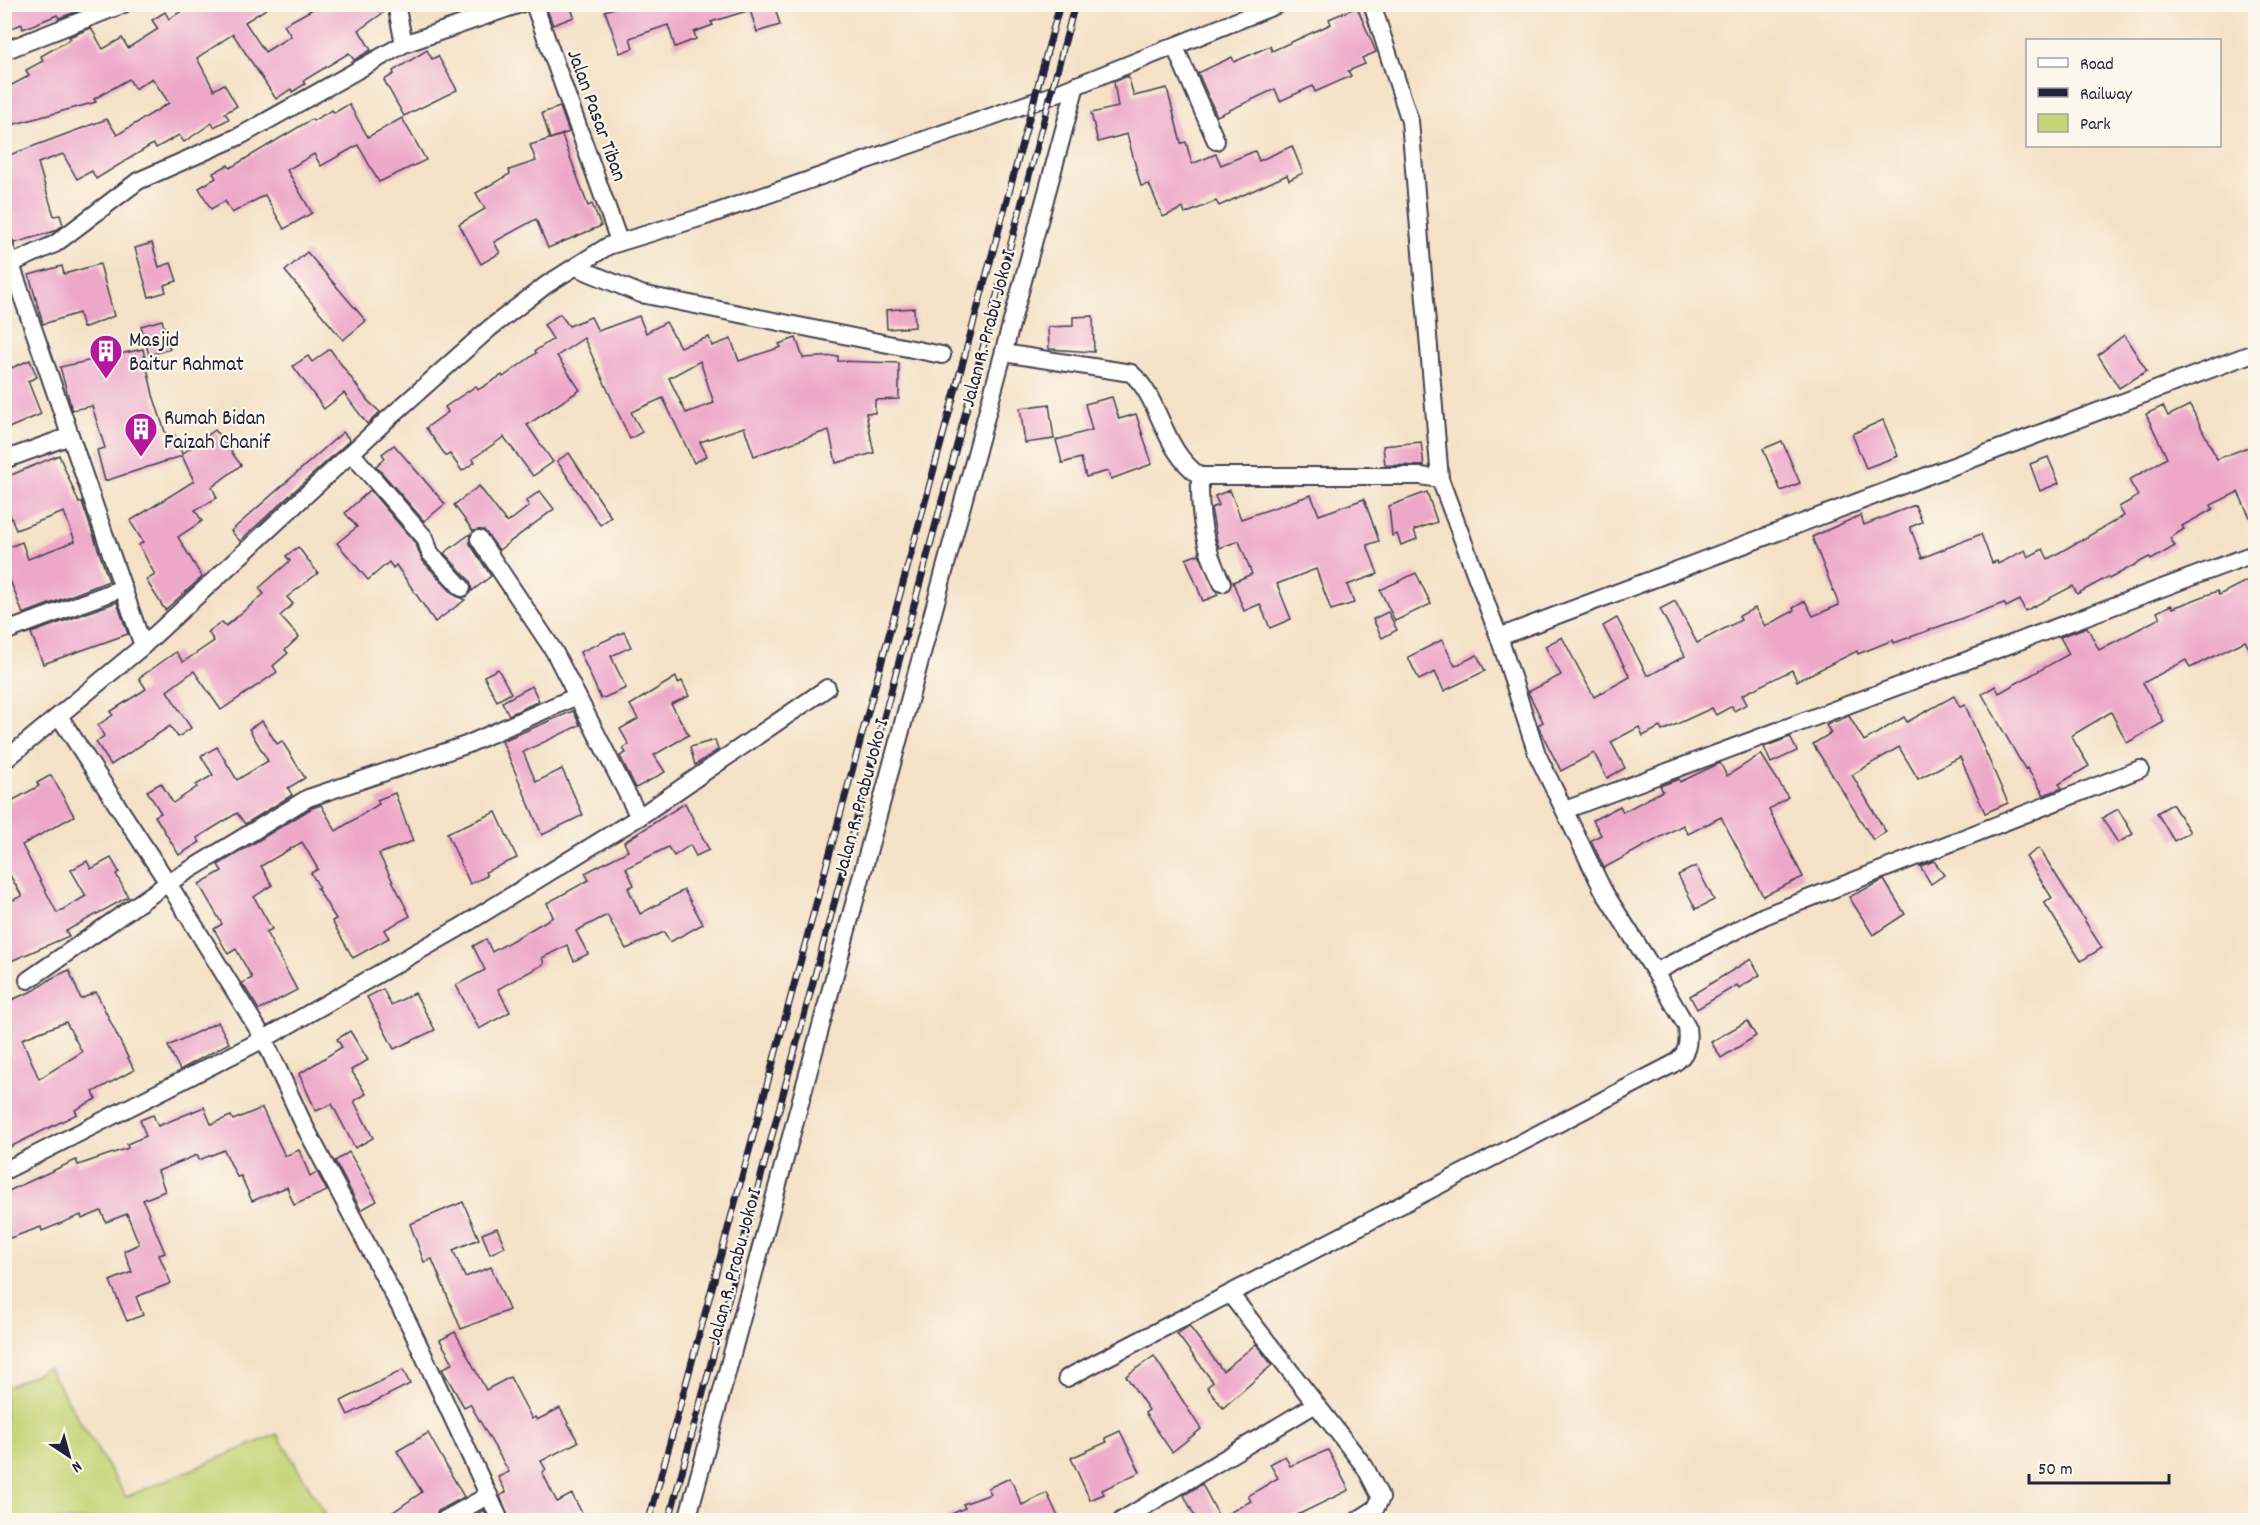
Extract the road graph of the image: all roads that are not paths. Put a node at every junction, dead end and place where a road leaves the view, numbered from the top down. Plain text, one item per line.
1 (124, 4) edge
2 (396, 4) edge
3 (520, 4) edge
4 (534, 4) edge
5 (1279, 4) edge
6 (1372, 4) edge
7 (404, 44) junction
8 (1174, 47) junction
9 (4, 51) edge
10 (1076, 86) junction
11 (1216, 141) dead end
12 (613, 243) junction
13 (4, 244) edge
14 (582, 263) junction
15 (9, 266) edge
16 (2256, 352) edge
17 (1004, 353) junction
18 (942, 354) dead end
19 (70, 436) junction
20 (352, 454) junction
21 (4, 460) edge
22 (1200, 476) junction
23 (1440, 479) junction
24 (479, 539) dead end
25 (2256, 554) edge
26 (1222, 584) dead end
27 (123, 588) junction
28 (462, 588) dead end
29 (4, 632) edge
30 (1499, 637) junction
31 (141, 640) junction
32 (827, 688) dead end
33 (578, 696) junction
34 (59, 716) junction
35 (4, 761) edge
36 (2140, 769) dead end
37 (1565, 810) junction
38 (639, 817) junction
39 (168, 883) junction
40 (1655, 972) junction
41 (28, 980) dead end
42 (264, 1039) junction
43 (4, 1171) edge
44 (1230, 1294) junction
45 (1067, 1378) dead end
46 (1314, 1405) junction
47 (489, 1495) junction
48 (444, 1521) edge
49 (500, 1521) edge
50 (687, 1521) edge
51 (1122, 1521) edge
52 (1358, 1521) edge

1 - 9 street
2 - 7 street
3 - 7 street
4 - 12 street, Jalan Pasar Tiban
5 - 8 street
6 - 23 street
7 - 15 street
8 - 10 street
8 - 11 street
10 - 12 street
10 - 17 street, Jalan R. Prabu Joko I
12 - 14 street
13 - 15 street
14 - 18 street
14 - 20 street
15 - 19 street
16 - 30 street
17 - 22 street
17 - 50 street, Jalan R. Prabu Joko I
19 - 21 street
19 - 27 street
20 - 28 street
20 - 31 street
22 - 23 street
22 - 26 street
23 - 30 street
24 - 33 street
25 - 37 street
27 - 29 street
27 - 31 street
30 - 37 street
31 - 34 street
32 - 38 street
33 - 38 street
33 - 39 street
34 - 35 street
34 - 39 street
36 - 40 street
37 - 40 street
38 - 42 street
39 - 41 street
39 - 42 street
40 - 44 street
42 - 43 street
42 - 47 street
44 - 45 street
44 - 46 street
46 - 51 street
46 - 52 street
47 - 48 street
47 - 49 street

